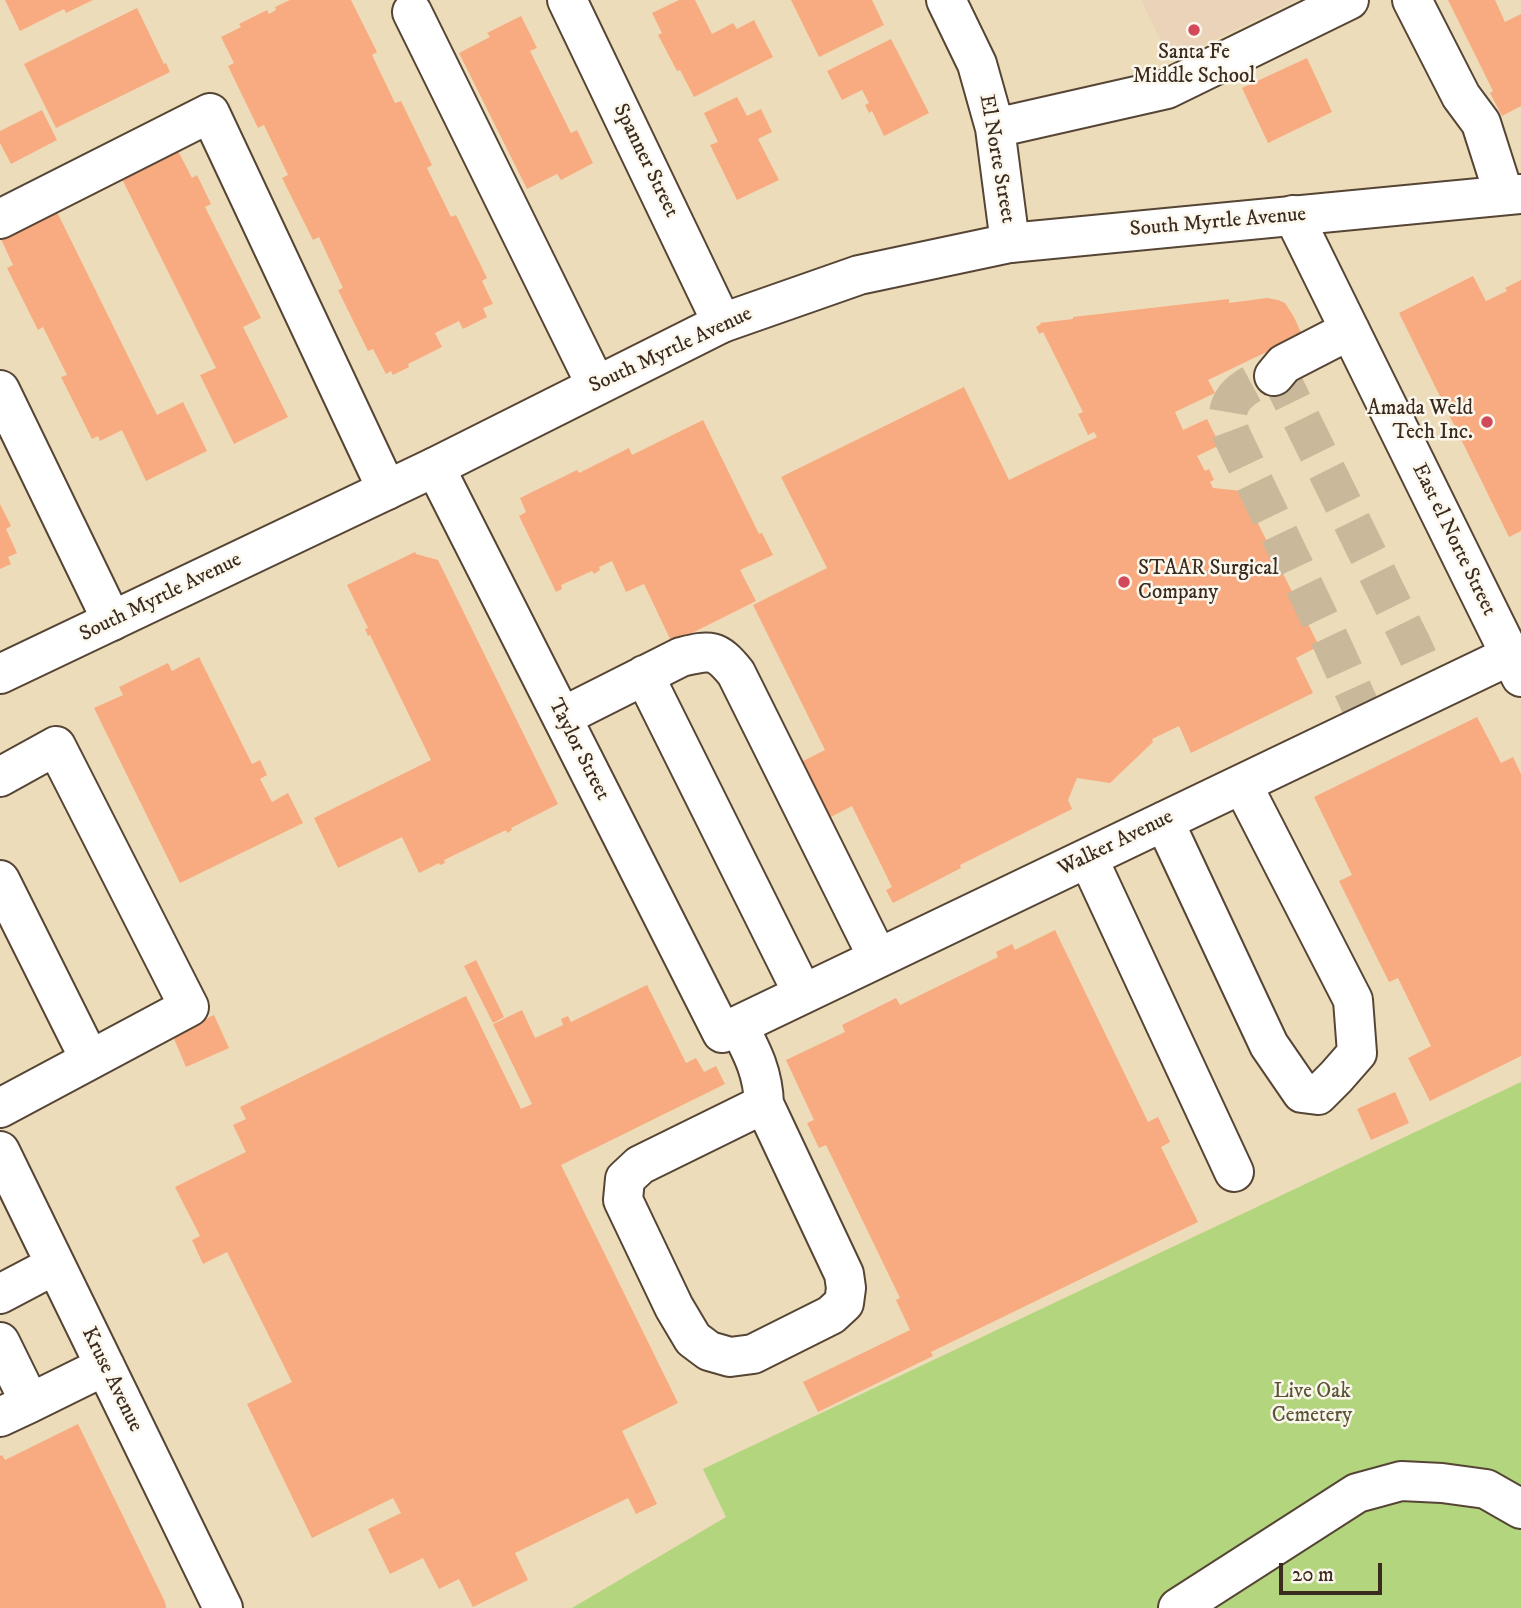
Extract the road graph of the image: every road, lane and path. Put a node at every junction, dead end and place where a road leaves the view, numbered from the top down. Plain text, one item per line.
1 (567, 0) edge
2 (946, 0) edge
3 (1349, 0) edge
4 (1412, 0) edge
5 (412, 12) dead end
6 (995, 128) junction
7 (1513, 194) edge
8 (1293, 215) junction
9 (0, 219) edge
10 (1010, 243) junction
11 (722, 323) junction
12 (1349, 330) junction
13 (1274, 376) dead end
14 (596, 385) junction
15 (0, 390) edge
16 (435, 467) junction
17 (387, 490) junction
18 (112, 621) junction
19 (1516, 666) edge
20 (0, 674) edge
21 (644, 675) junction
22 (562, 718) junction
23 (0, 777) edge
24 (1242, 784) junction
25 (1164, 821) junction
26 (1088, 858) junction
27 (0, 880) edge
28 (878, 958) junction
29 (803, 995) junction
30 (730, 1029) junction
31 (90, 1060) junction
32 (764, 1104) junction
33 (0, 1108) edge
34 (0, 1151) edge
35 (1234, 1171) dead end
36 (55, 1265) junction
37 (0, 1294) edge
38 (0, 1342) edge
39 (105, 1366) junction
40 (15, 1410) edge
41 (1521, 1509) edge
42 (223, 1608) edge
43 (1178, 1608) edge

1 - 11 street, Spanner Street
2 - 6 street, El Norte Street
3 - 6 street
4 - 7 street
5 - 14 street
6 - 10 street, El Norte Street
7 - 8 street, South Myrtle Avenue
8 - 10 street, South Myrtle Avenue
8 - 12 street, East el Norte Street
9 - 17 street
10 - 11 street, South Myrtle Avenue
11 - 14 street, South Myrtle Avenue
12 - 13 street
12 - 19 street, East el Norte Street
14 - 16 street, South Myrtle Avenue
15 - 18 street
16 - 17 street, South Myrtle Avenue
16 - 22 street, Taylor Street
17 - 18 street, South Myrtle Avenue
18 - 20 street, South Myrtle Avenue
19 - 24 street, Walker Avenue
21 - 22 street
21 - 28 street
21 - 29 street
22 - 30 street, Taylor Street
23 - 31 street
24 - 25 street, Walker Avenue
24 - 25 street
25 - 26 street, Walker Avenue
26 - 28 street, Walker Avenue
26 - 35 street
27 - 31 street
28 - 29 street, Walker Avenue
29 - 30 street, Walker Avenue
30 - 32 street, Taylor Street
31 - 33 street
32 - 32 street, Taylor Street
34 - 36 street, Kruse Avenue
36 - 37 street
36 - 39 street, Kruse Avenue
38 - 40 street
39 - 40 street
39 - 42 street, Kruse Avenue
41 - 43 street

